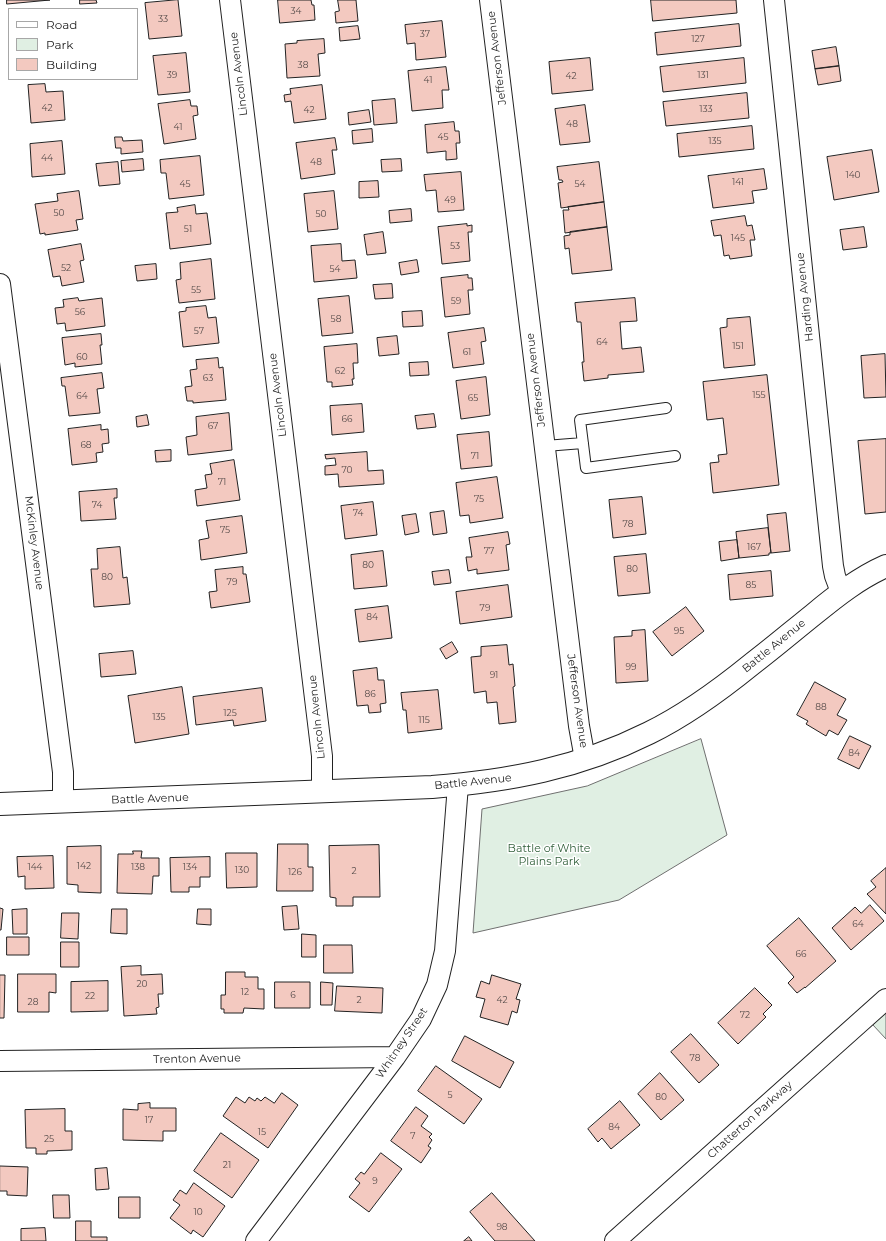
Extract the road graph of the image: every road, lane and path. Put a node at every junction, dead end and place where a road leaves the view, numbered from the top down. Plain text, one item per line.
1 (230, 0) edge
2 (490, 0) edge
3 (774, 0) edge
4 (0, 284) edge
5 (666, 408) dead end
6 (583, 443) junction
7 (545, 446) junction
8 (675, 456) dead end
9 (886, 566) edge
10 (841, 592) junction
11 (585, 759) junction
12 (458, 785) junction
13 (322, 791) junction
14 (63, 802) junction
15 (0, 804) edge
16 (886, 999) edge
17 (395, 1057) junction
18 (0, 1061) edge
19 (256, 1241) edge
20 (615, 1241) edge

1 - 13 street, Lincoln Avenue
2 - 7 street, Jefferson Avenue
3 - 10 street, Harding Avenue
4 - 14 street, McKinley Avenue
5 - 6 lane
6 - 7 lane
6 - 8 lane
7 - 11 street, Jefferson Avenue
9 - 10 street, Battle Avenue
10 - 11 street, Battle Avenue
11 - 12 street, Battle Avenue
12 - 13 street, Battle Avenue
12 - 17 street, Whitney Street
13 - 14 street, Battle Avenue
14 - 15 street, Battle Avenue
16 - 20 street, Chatterton Parkway
17 - 18 street, Trenton Avenue
17 - 19 street, Whitney Street

